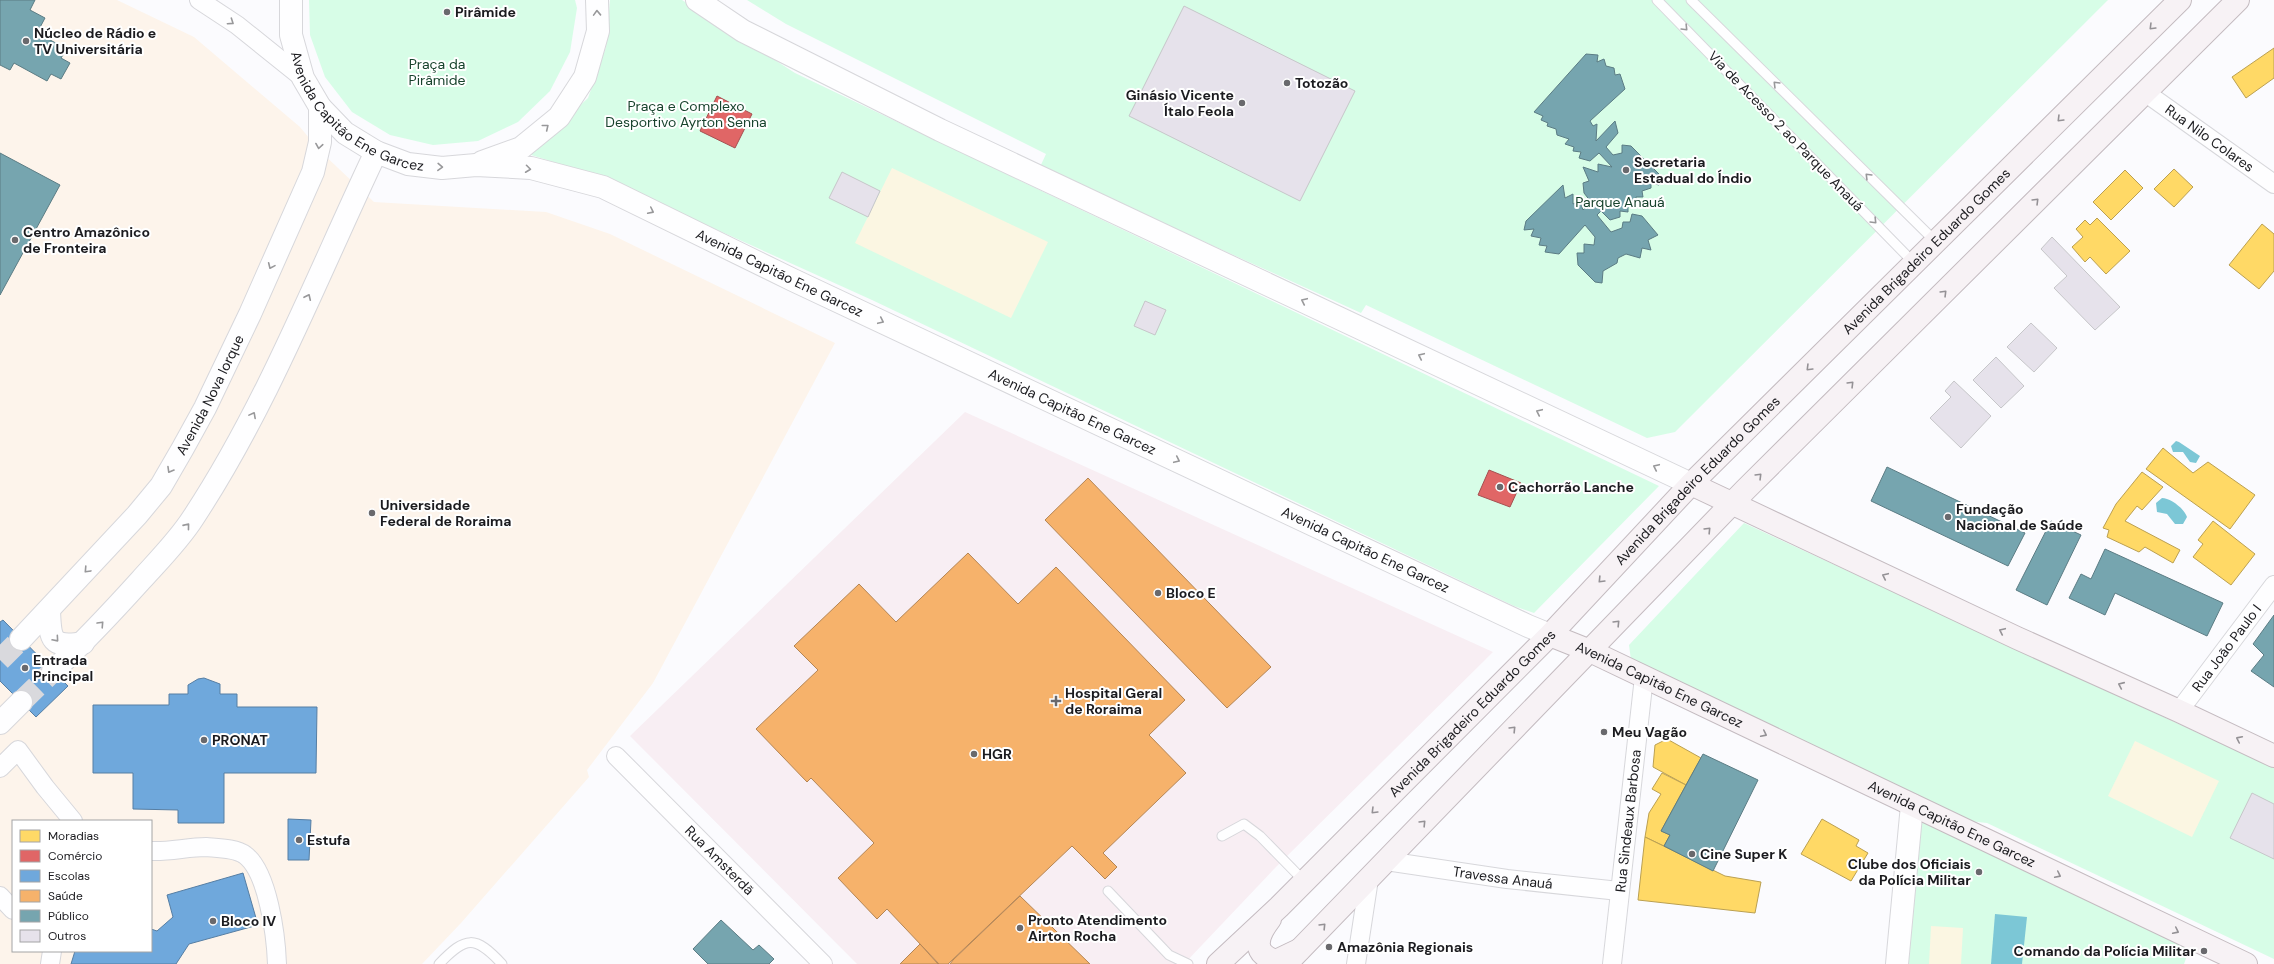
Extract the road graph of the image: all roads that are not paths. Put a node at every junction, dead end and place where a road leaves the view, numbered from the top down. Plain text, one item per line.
1 (199, 0) edge
2 (291, 0) edge
3 (597, 0) edge
4 (697, 0) edge
5 (1657, 0) edge
6 (1691, 0) edge
7 (2180, 0) edge
8 (2238, 0) edge
9 (303, 78) junction
10 (2146, 93) junction
11 (320, 107) junction
12 (376, 152) junction
13 (476, 165) junction
14 (2274, 184) edge
15 (1936, 242) junction
16 (1914, 263) junction
17 (1692, 484) junction
18 (1732, 504) junction
19 (2274, 585) edge
20 (49, 610) junction
21 (1550, 635) junction
22 (21, 639) tunnel mouth
23 (83, 643) junction
24 (1590, 651) junction
25 (53, 671) tunnel mouth
26 (1644, 677) junction
27 (11, 703) edge
28 (2179, 711) junction
29 (0, 716) edge
30 (0, 723) edge
31 (616, 756) dead end
32 (2274, 756) edge
33 (0, 768) edge
34 (1912, 805) junction
35 (72, 820) edge
36 (1222, 836) dead end
37 (152, 851) edge
38 (1386, 861) junction
39 (1369, 878) junction
40 (1304, 881) junction
41 (1108, 891) dead end
42 (1619, 891) junction
43 (0, 896) edge
44 (1279, 907) junction
45 (12, 909) edge
46 (1302, 948) junction
47 (52, 952) edge
48 (50, 964) edge
49 (277, 964) edge
50 (439, 964) edge
51 (502, 964) edge
52 (823, 964) edge
53 (1188, 964) edge
54 (1219, 964) edge
55 (1260, 964) edge
56 (1286, 964) edge
57 (1356, 964) edge
58 (1612, 964) edge
59 (1897, 964) edge
60 (2246, 964) edge

1 -> 9 street
2 - 9 street, Avenida Capitão Ene Garcez
13 -> 3 street, Avenida Capitão Ene Garcez
17 -> 4 street
5 -> 16 lane, Via de Acesso 2 ao Parque Anauá
15 -> 6 lane, Via de Acesso 2 ao Parque Anauá
7 -> 15 main road, Avenida Brigadeiro Eduardo Gomes
8 - 10 main road
9 - 11 street, Avenida Capitão Ene Garcez
10 - 14 street, Rua Nilo Colares
18 -> 10 main road
11 - 12 street, Avenida Capitão Ene Garcez
11 -> 20 street, Avenida Nova Iorque
12 -> 13 street, Avenida Capitão Ene Garcez
23 -> 12 street
13 -> 21 street, Avenida Capitão Ene Garcez
15 - 16 main road, Avenida Brigadeiro Eduardo Gomes
16 -> 17 main road, Avenida Brigadeiro Eduardo Gomes
17 - 18 main road
17 -> 21 main road, Avenida Brigadeiro Eduardo Gomes
24 -> 18 main road
28 -> 18 main road
19 - 28 street, Rua João Paulo I
20 - 22 street, Avenida Nova Iorque
20 -> 23 street
21 - 24 main road, Avenida Capitão Ene Garcez
21 -> 40 main road, Avenida Brigadeiro Eduardo Gomes
23 - 25 street
24 - 26 main road, Avenida Capitão Ene Garcez
38 -> 24 main road
26 -> 34 main road, Avenida Capitão Ene Garcez
26 - 42 street, Rua Sindeaux Barbosa
27 - 29 street
27 - 30 street
32 -> 28 main road
31 - 52 street, Rua Amsterdã
33 - 35 street
34 - 59 street
34 -> 60 main road, Avenida Capitão Ene Garcez
36 - 40 lane
37 - 49 street
38 - 39 main road
38 - 42 street, Travessa Anauá
46 -> 39 main road
39 - 57 street
40 - 44 main road, Avenida Brigadeiro Eduardo Gomes
41 - 53 lane
42 - 58 street, Rua Sindeaux Barbosa
43 - 45 street
44 - 46 main road
44 - 54 main road, Avenida Brigadeiro Eduardo Gomes
46 - 56 main road
47 - 48 street
50 - 51 lane
54 - 55 main road

